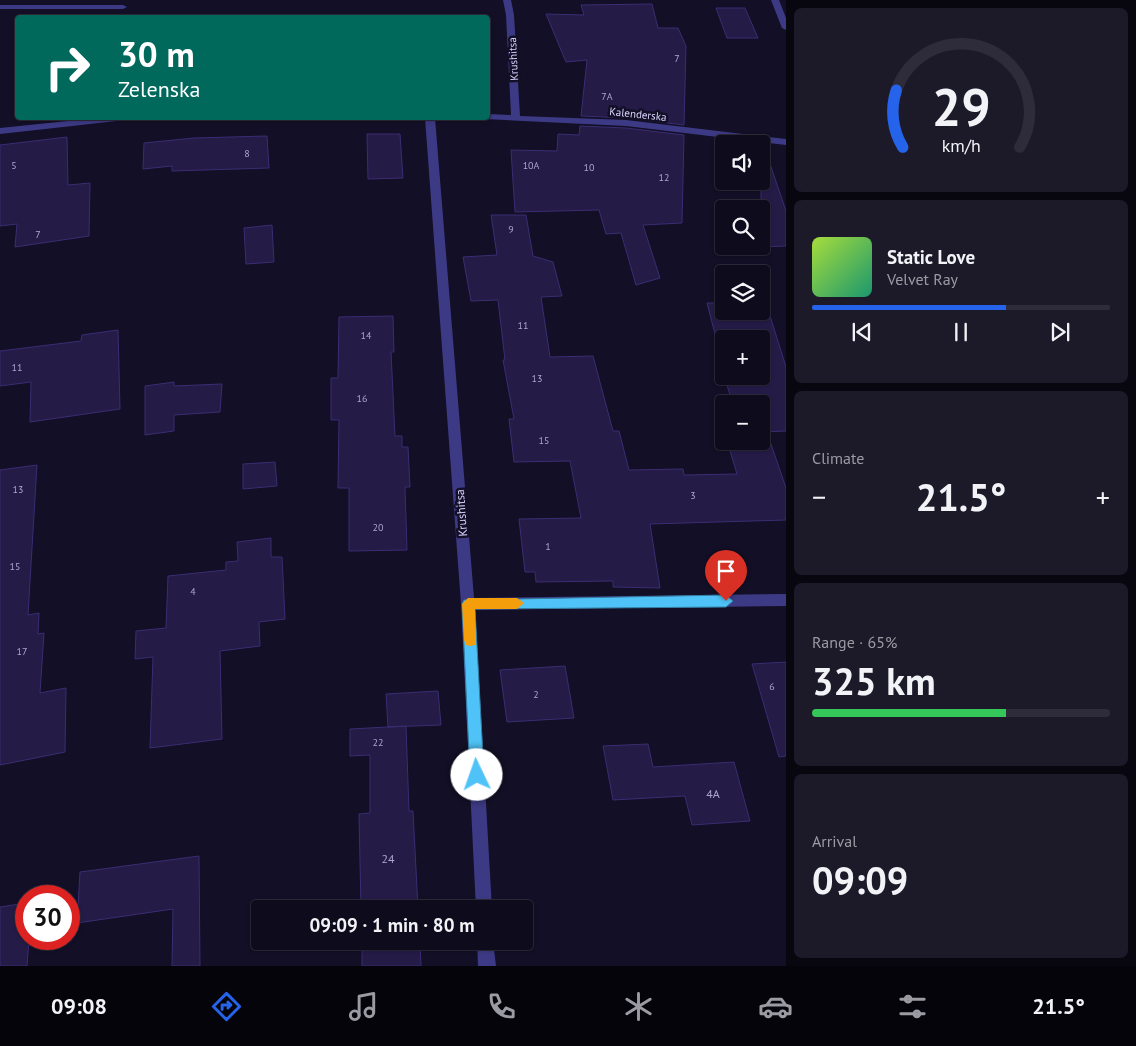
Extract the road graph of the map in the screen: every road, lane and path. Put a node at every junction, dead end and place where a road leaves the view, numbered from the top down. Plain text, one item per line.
1 (77, 0) edge
2 (508, 0) edge
3 (774, 0) edge
4 (0, 7) edge
5 (53, 7) junction
6 (123, 7) dead end
7 (786, 28) edge
8 (490, 117) edge
9 (516, 118) junction
10 (99, 120) edge
11 (430, 120) edge
12 (0, 131) edge
13 (786, 142) edge
14 (786, 600) edge
15 (468, 604) junction
16 (484, 900) edge
17 (486, 950) edge
18 (487, 966) edge

1 - 5 street
2 - 9 street, Krushitsa
3 - 7 street
4 - 5 street
5 - 6 street
8 - 9 street, Kalenderska
9 - 13 street, Kalenderska
10 - 12 street
11 - 15 street, Krushitsa
14 - 15 street
15 - 16 street, Krushitsa
17 - 18 street

